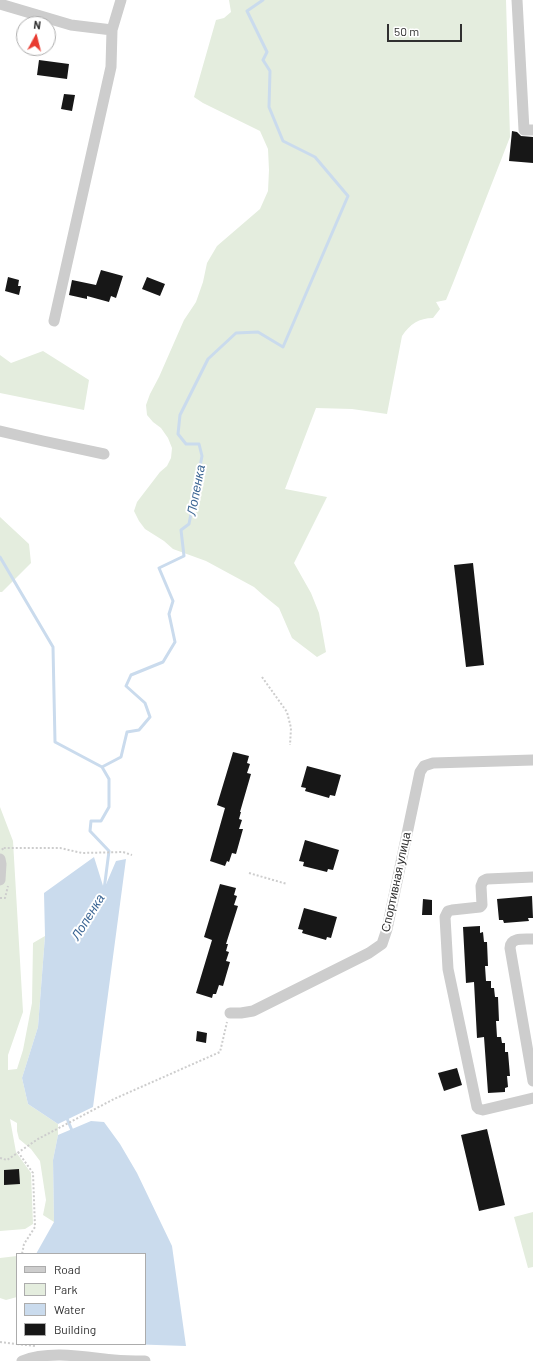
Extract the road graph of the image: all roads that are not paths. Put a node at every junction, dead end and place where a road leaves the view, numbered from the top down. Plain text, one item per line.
1 (121, 0) edge
2 (517, 0) edge
3 (0, 4) edge
4 (112, 30) junction
5 (533, 130) edge
6 (54, 321) dead end
7 (0, 430) edge
8 (104, 454) dead end
9 (533, 760) edge
10 (2, 857) edge
11 (533, 877) edge
12 (4, 882) edge
13 (533, 939) edge
14 (230, 1013) road end
15 (533, 1081) edge
16 (533, 1098) edge
17 (22, 1361) edge
18 (145, 1361) edge

1 - 4 street
2 - 5 street
3 - 4 street
4 - 6 street
7 - 8 street
9 - 14 street, Спортивная улица
10 - 12 street
11 - 16 street
13 - 15 street
17 - 18 street

